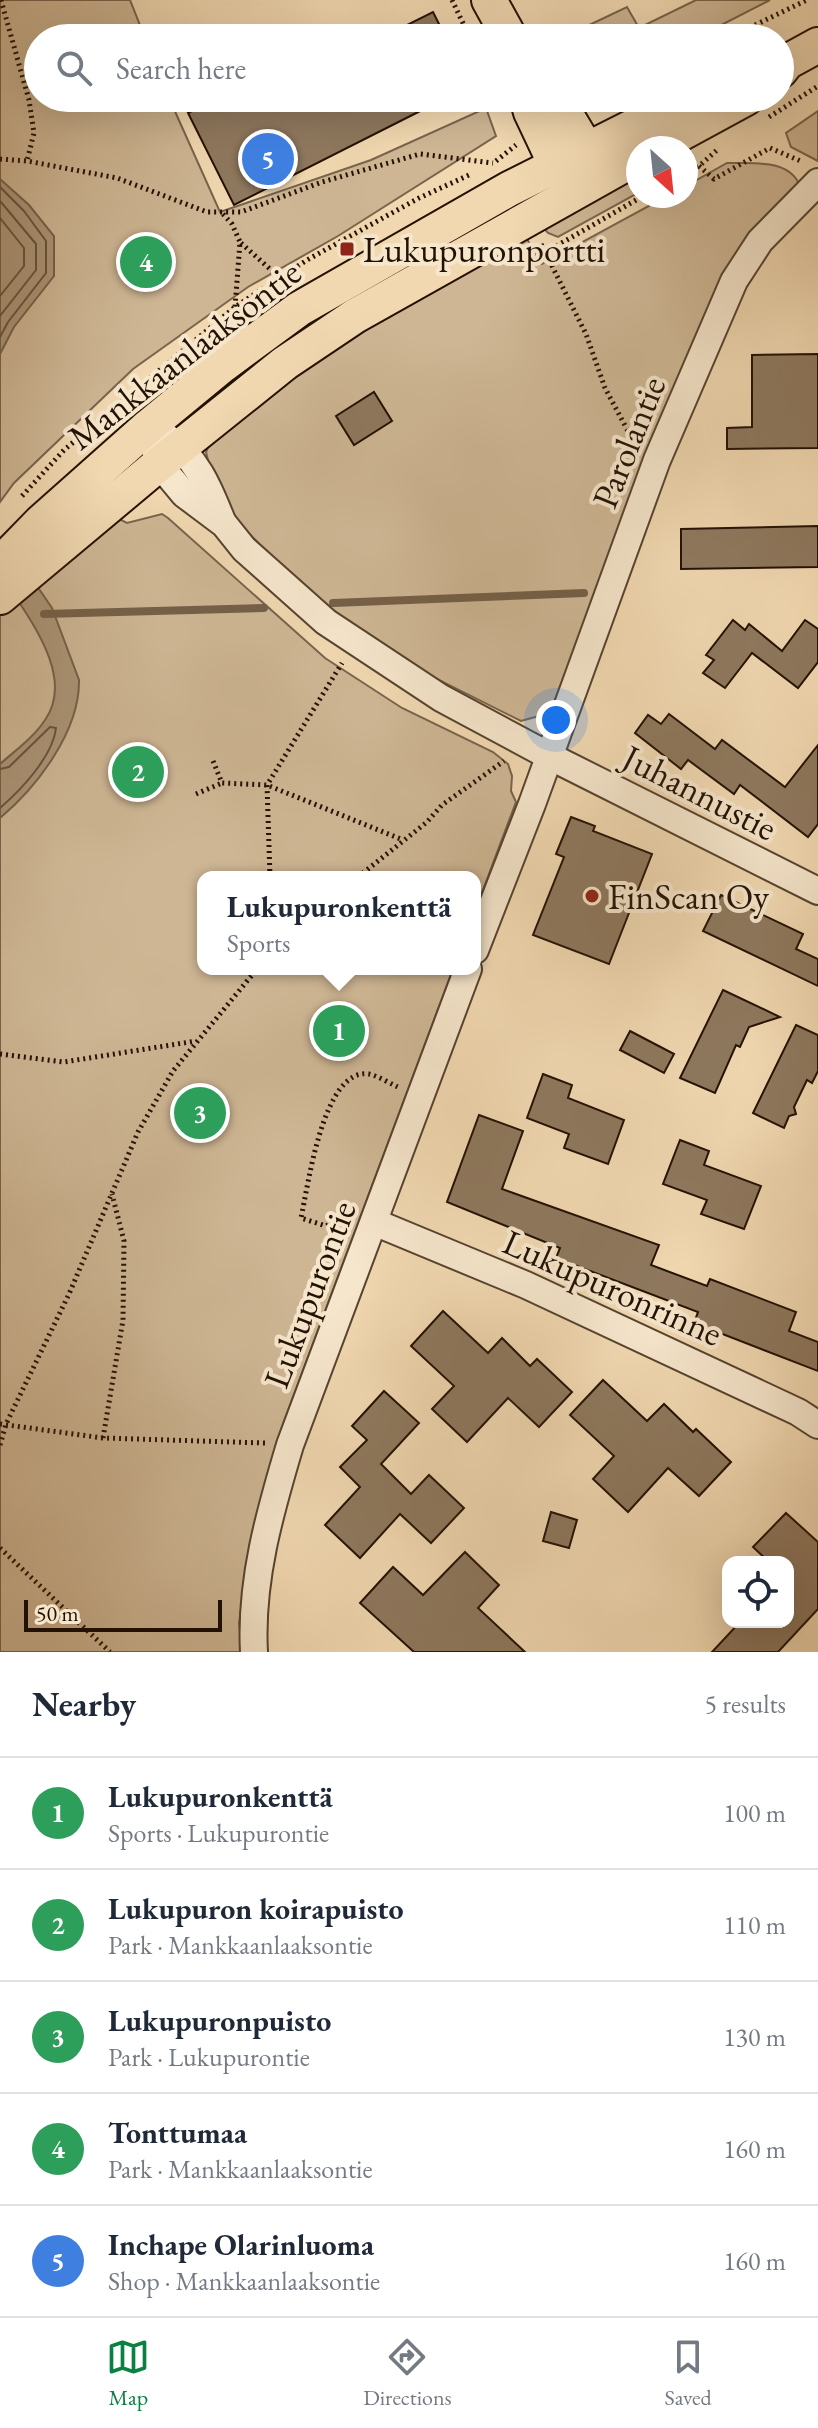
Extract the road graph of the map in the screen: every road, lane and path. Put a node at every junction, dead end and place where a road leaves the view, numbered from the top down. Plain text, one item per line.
1 (1, 0) edge
2 (452, 0) edge
3 (489, 0) edge
4 (807, 0) edge
5 (463, 24) edge
6 (502, 24) edge
7 (757, 24) edge
8 (818, 45) edge
9 (794, 58) edge
10 (24, 85) edge
11 (31, 112) edge
12 (531, 112) edge
13 (564, 112) edge
14 (662, 112) edge
15 (720, 112) edge
16 (676, 136) edge
17 (587, 150) junction
18 (0, 159) edge
19 (27, 161) junction
20 (494, 163) dead end
21 (626, 164) edge
22 (556, 165) junction
23 (699, 166) dead end
24 (811, 172) edge
25 (587, 186) junction
26 (626, 206) edge
27 (222, 214) junction
28 (240, 242) junction
29 (279, 277) dead end
30 (235, 307) dead end
31 (149, 426) junction
32 (170, 455) junction
33 (657, 460) junction
34 (0, 564) edge
35 (0, 597) edge
36 (342, 662) dead end
37 (511, 756) dead end
38 (549, 756) junction
39 (213, 761) dead end
40 (222, 783) junction
41 (267, 785) junction
42 (196, 794) dead end
43 (403, 840) junction
44 (270, 871) edge
45 (365, 871) edge
46 (818, 891) edge
47 (481, 934) edge
48 (252, 975) edge
49 (466, 975) edge
50 (197, 1041) junction
51 (0, 1054) edge
52 (420, 1097) junction
53 (112, 1193) junction
54 (344, 1217) dead end
55 (374, 1222) junction
56 (3, 1424) edge
57 (818, 1425) edge
58 (103, 1438) junction
59 (0, 1445) edge
60 (290, 1445) junction
61 (0, 1548) edge
62 (110, 1652) edge
63 (254, 1652) edge

1 - 10 path
2 - 5 path
3 - 6 main road
4 - 7 path
8 - 9 main road
11 - 19 path
12 - 22 main road
13 - 17 main road
14 - 17 main road, Mankkaanlaaksontie
15 - 16 main road
17 - 22 main road, Mankkaanlaaksontie
17 - 25 main road
18 - 19 path
19 - 27 path
20 - 27 path
21 - 25 main road, Mankkaanlaaksontie
22 - 25 main road
22 - 31 main road, Mankkaanlaaksontie
23 - 24 path
24 - 33 street, Parolantie
25 - 32 main road, Mankkaanlaaksontie
26 - 33 path
27 - 28 path
28 - 29 path
28 - 30 path
31 - 32 street
31 - 34 main road, Mankkaanlaaksontie
32 - 35 main road, Mankkaanlaaksontie
32 - 38 street
33 - 38 street, Parolantie
36 - 41 path
37 - 43 path
38 - 46 street, Juhannustie
38 - 47 street
39 - 40 path
40 - 41 path
40 - 42 path
41 - 43 path
41 - 44 path
43 - 45 path
48 - 50 path
49 - 52 street, Lukupurontie
50 - 51 path
50 - 53 path
52 - 54 path
52 - 55 street, Lukupurontie
53 - 56 path
53 - 58 path
55 - 57 street, Lukupuronrinne
55 - 60 street, Lukupurontie
56 - 58 path
56 - 59 path
58 - 60 path
60 - 63 street, Lukupurontie
61 - 62 path

